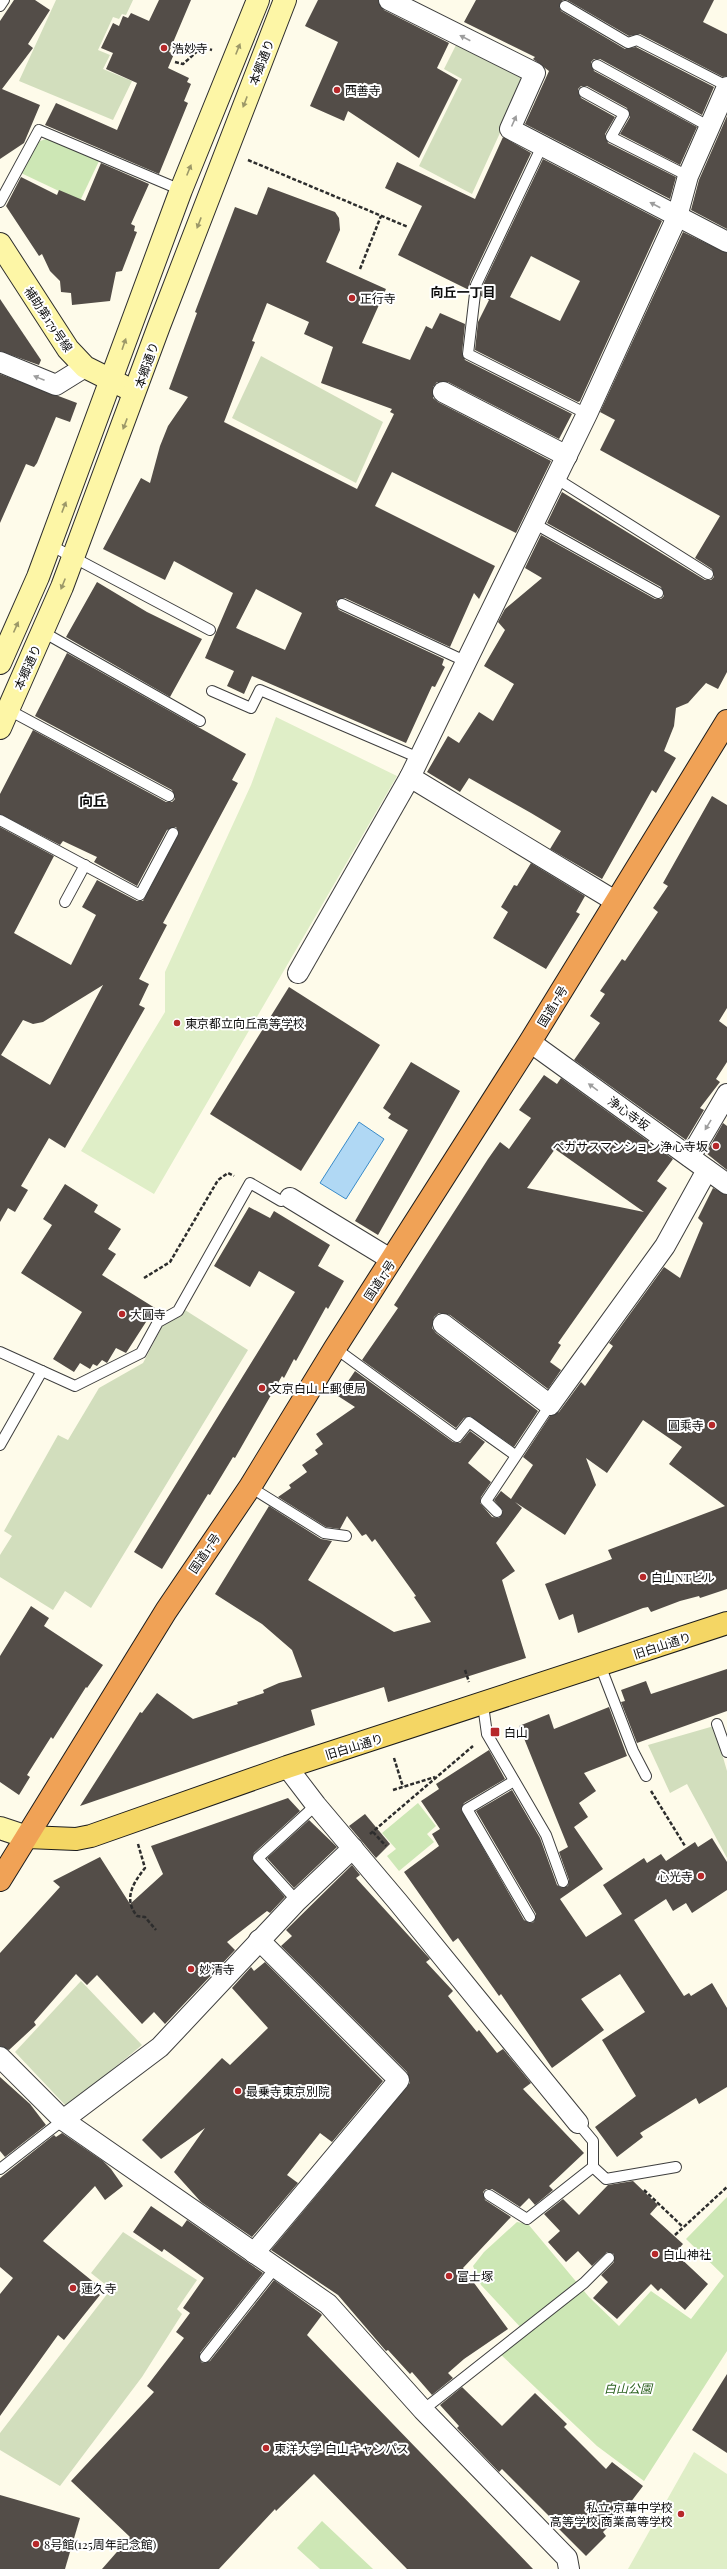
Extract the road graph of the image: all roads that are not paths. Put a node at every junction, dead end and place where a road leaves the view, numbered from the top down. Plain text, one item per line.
1 (4, 0) edge
2 (258, 0) edge
3 (285, 0) edge
4 (389, 0) edge
5 (0, 6) edge
6 (565, 6) dead end
7 (597, 65) dead end
8 (727, 86) edge
9 (584, 92) dead end
10 (710, 127) junction
11 (542, 146) junction
12 (688, 176) junction
13 (182, 190) junction
14 (0, 202) edge
15 (677, 217) junction
16 (727, 242) edge
17 (0, 244) edge
18 (0, 362) edge
19 (85, 367) junction
20 (112, 381) junction
21 (137, 392) junction
22 (443, 392) dead end
23 (588, 414) junction
24 (567, 456) junction
25 (557, 479) junction
26 (535, 524) junction
27 (50, 545) junction
28 (73, 558) junction
29 (708, 574) dead end
30 (658, 593) dead end
31 (342, 604) dead end
32 (210, 630) dead end
33 (43, 632) junction
34 (467, 662) junction
35 (0, 663) edge
36 (212, 691) dead end
37 (3, 714) edge
38 (200, 720) dead end
39 (727, 721) edge
40 (419, 758) junction
41 (410, 777) junction
42 (169, 796) dead end
43 (0, 820) edge
44 (173, 833) dead end
45 (85, 865) junction
46 (615, 901) junction
47 (65, 902) dead end
48 (298, 973) dead end
49 (530, 1042) junction
50 (727, 1094) edge
51 (690, 1157) junction
52 (708, 1170) junction
53 (727, 1184) edge
54 (290, 1198) joint
55 (392, 1260) junction
56 (444, 1324) dead end
57 (335, 1348) junction
58 (0, 1352) edge
59 (42, 1371) junction
60 (550, 1405) junction
61 (0, 1445) edge
62 (515, 1455) junction
63 (250, 1487) junction
64 (497, 1512) dead end
65 (346, 1536) dead end
66 (727, 1623) edge
67 (600, 1665) junction
68 (483, 1705) junction
69 (717, 1724) dead end
70 (727, 1752) edge
71 (287, 1766) junction
72 (646, 1776) road end
73 (514, 1781) junction
74 (316, 1805) junction
75 (0, 1828) edge
76 (27, 1837) junction
77 (353, 1848) junction
78 (0, 1880) edge
79 (563, 1882) dead end
80 (297, 1901) junction
81 (530, 1917) dead end
82 (259, 1940) junction
83 (0, 2057) edge
84 (63, 2120) junction
85 (578, 2123) joint
86 (593, 2167) junction
87 (676, 2167) dead end
88 (0, 2169) edge
89 (489, 2195) dead end
90 (254, 2253) junction
91 (608, 2258) dead end
92 (275, 2268) junction
93 (205, 2357) dead end
94 (423, 2410) junction
95 (569, 2569) edge

1 - 5 lane
13 -> 2 main road
3 -> 21 main road, 本郷通り
11 -> 4 street
6 - 8 lane
7 - 10 lane
8 - 10 street
9 - 12 lane
10 - 12 street
15 -> 11 street
11 - 23 lane
12 - 15 street
13 - 14 lane
20 -> 13 main road
15 - 16 street
15 - 23 street
17 - 19 main road, 補助第179号線
19 -> 18 street
19 - 20 main road, 補助第179号線
20 - 21 main road, 補助第179号線
27 -> 20 main road
21 -> 28 main road, 本郷通り
22 - 24 street
23 - 24 street
24 - 25 street
25 - 26 street
25 - 29 lane
26 - 30 lane
26 - 34 street
27 - 28 lane
35 -> 27 main road
28 - 32 lane
28 -> 33 main road, 本郷通り
31 - 34 lane
33 - 37 main road, 本郷通り
33 - 38 lane
34 - 40 street
36 - 40 lane
37 - 42 lane
39 - 46 highway, 国道17号
40 - 41 street
41 - 46 street
41 - 48 street
43 - 45 lane
44 - 45 lane
45 - 47 lane
46 - 49 highway, 国道17号
51 -> 49 street, 浄心寺坂
49 - 55 highway, 国道17号
50 -> 51 street
51 - 52 street, 浄心寺坂
52 - 53 street, 浄心寺坂
52 - 60 street
54 - 55 street
54 - 59 lane
55 - 57 highway, 国道17号
56 - 60 street
57 - 62 lane
57 - 63 highway, 国道17号
58 - 59 lane
59 - 61 lane
60 - 62 lane
62 - 64 lane
63 - 65 lane
63 - 76 highway, 国道17号
66 - 67 main road, 旧白山通り
67 - 68 main road, 旧白山通り
67 - 72 lane
68 - 71 main road, 旧白山通り
68 - 73 lane
69 - 70 lane
71 - 74 street
71 - 76 main road, 旧白山通り
73 - 79 lane
73 - 81 lane
74 - 77 street
74 - 80 lane
75 - 76 main road
76 - 78 highway
77 - 80 street
77 - 85 street
80 - 82 street
82 - 84 street
82 - 90 street
83 - 84 street
84 - 88 lane
84 - 90 street
85 - 86 lane
86 - 87 lane
86 - 89 lane
90 - 92 street
91 - 94 lane
92 - 93 lane
92 - 94 street
94 - 95 street

